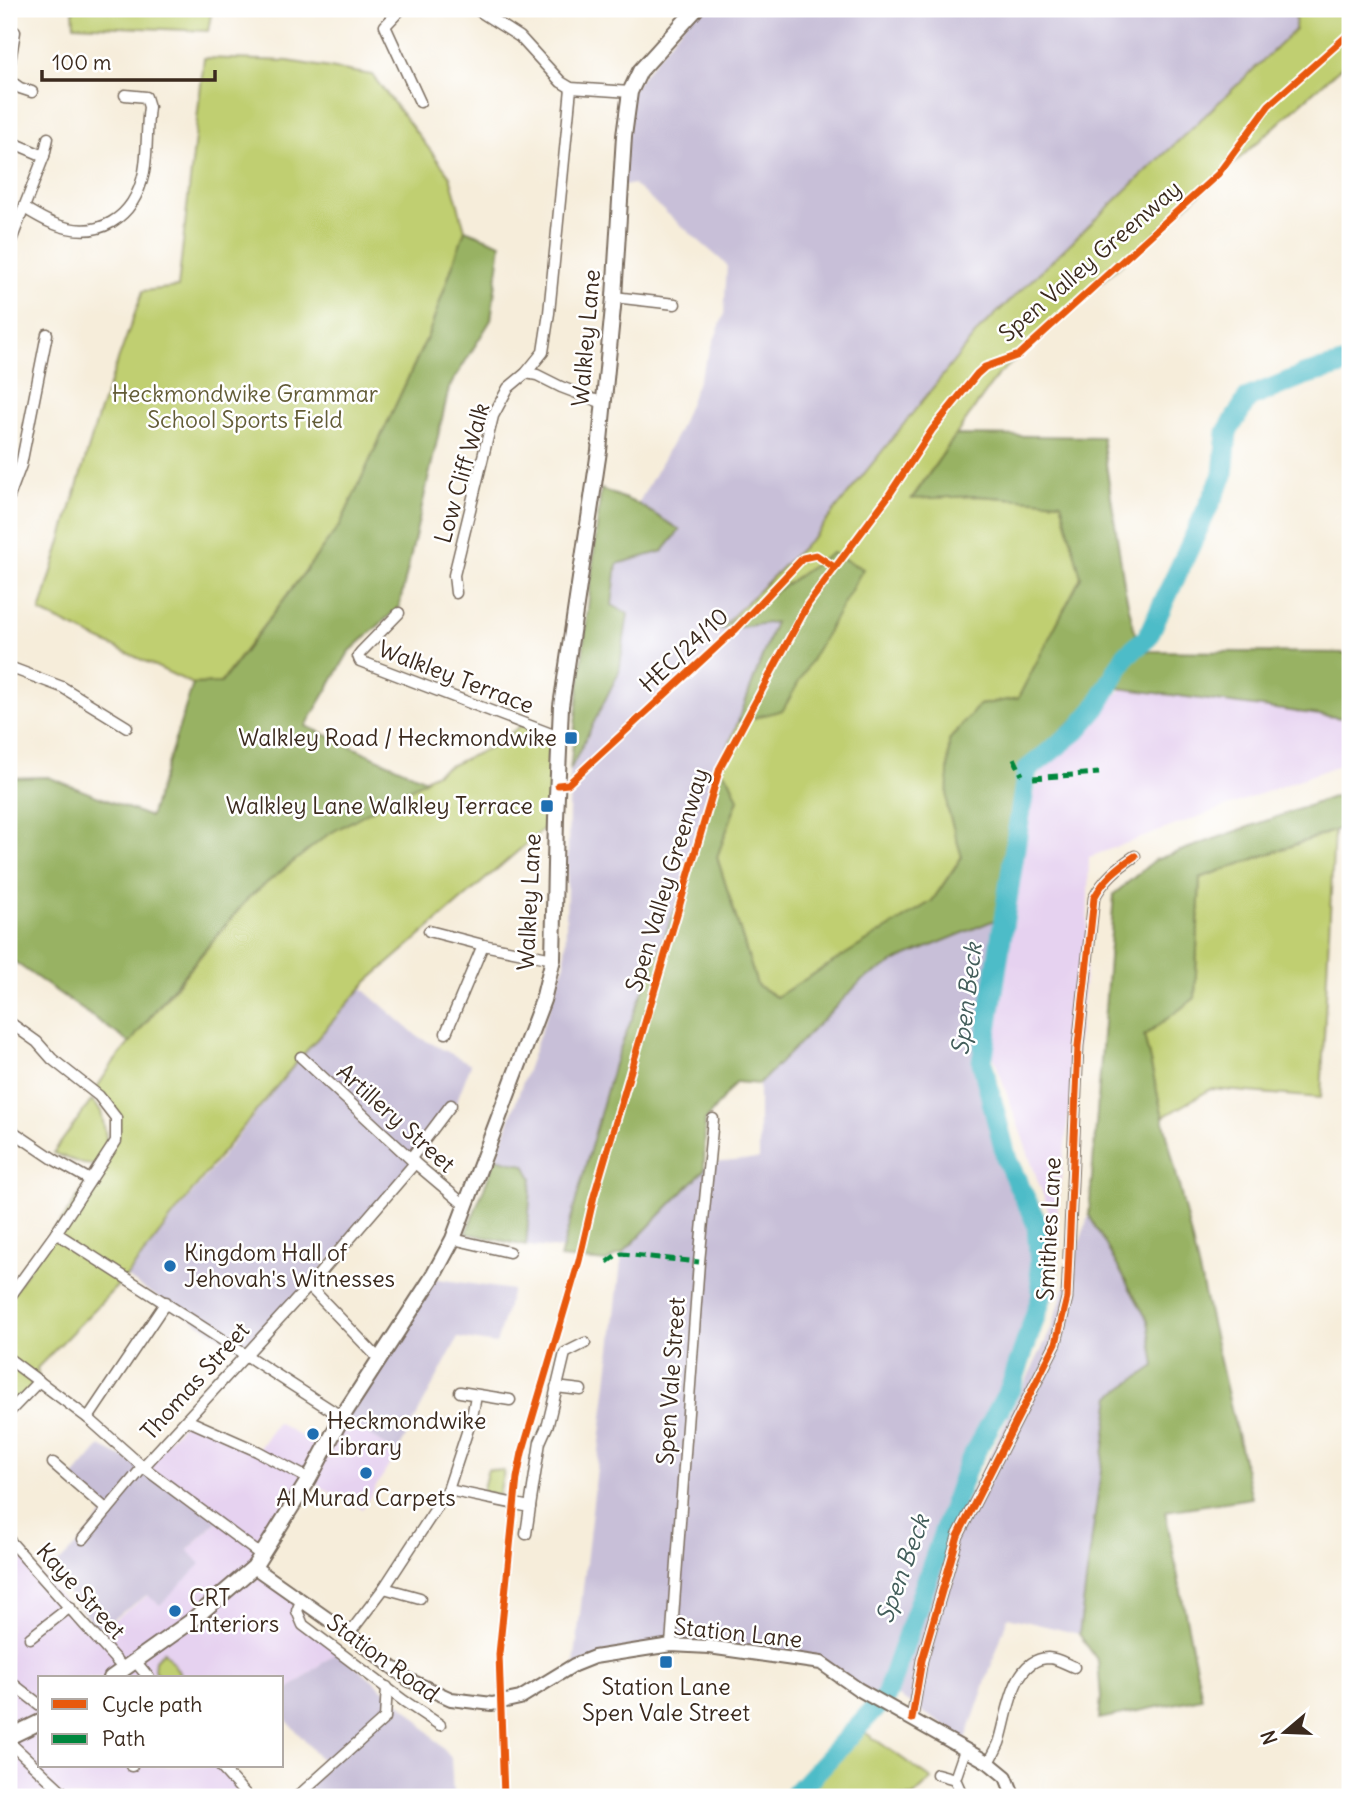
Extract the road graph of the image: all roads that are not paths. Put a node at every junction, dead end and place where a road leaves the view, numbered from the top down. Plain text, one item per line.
1 (401, 9) edge
2 (476, 9) edge
3 (696, 9) edge
4 (15, 32) dead end
5 (9, 67) edge
6 (9, 80) edge
7 (571, 88) junction
8 (32, 92) dead end
9 (630, 92) junction
10 (125, 94) dead end
11 (420, 102) dead end
12 (48, 138) dead end
13 (9, 141) edge
14 (44, 156) junction
15 (24, 208) junction
16 (9, 246) edge
17 (614, 297) junction
18 (675, 304) dead end
19 (47, 334) dead end
20 (526, 373) junction
21 (603, 402) junction
22 (9, 497) edge
23 (456, 593) dead end
24 (399, 613) dead end
25 (9, 667) edge
26 (127, 727) dead end
27 (559, 740) junction
28 (1135, 856) dead end
29 (429, 931) dead end
30 (483, 945) junction
31 (554, 959) junction
32 (9, 1022) edge
33 (446, 1033) dead end
34 (301, 1057) dead end
35 (451, 1105) dead end
36 (713, 1119) dead end
37 (9, 1129) edge
38 (413, 1161) junction
39 (90, 1181) junction
40 (466, 1206) junction
41 (56, 1233) junction
42 (453, 1239) junction
43 (509, 1252) dead end
44 (309, 1286) junction
45 (9, 1298) edge
46 (166, 1302) junction
47 (585, 1343) dead end
48 (247, 1354) junction
49 (9, 1359) edge
50 (380, 1360) junction
51 (39, 1381) junction
52 (556, 1388) junction
53 (581, 1390) dead end
54 (460, 1392) dead end
55 (476, 1396) junction
56 (510, 1400) dead end
57 (9, 1412) edge
58 (342, 1417) junction
59 (88, 1419) junction
60 (187, 1420) junction
61 (53, 1463) dead end
62 (143, 1467) junction
63 (309, 1479) junction
64 (448, 1490) junction
65 (530, 1507) junction
66 (107, 1510) junction
67 (526, 1534) dead end
68 (83, 1539) dead end
69 (9, 1540) edge
70 (257, 1561) junction
71 (384, 1588) junction
72 (420, 1598) dead end
73 (301, 1601) junction
74 (69, 1607) junction
75 (349, 1634) junction
76 (30, 1638) dead end
77 (671, 1645) junction
78 (130, 1665) junction
79 (1074, 1667) dead end
80 (114, 1676) edge
81 (146, 1676) edge
82 (9, 1681) edge
83 (387, 1688) junction
84 (38, 1703) edge
85 (912, 1719) junction
86 (38, 1723) edge
87 (440, 1724) dead end
88 (9, 1739) edge
89 (965, 1750) junction
90 (989, 1763) junction
91 (38, 1768) edge
92 (38, 1768) edge
93 (222, 1768) edge
94 (937, 1774) dead end
95 (955, 1779) junction
96 (68, 1797) edge
97 (248, 1797) edge
98 (298, 1797) edge
99 (963, 1797) edge
100 (1014, 1797) edge

1 - 11 street
2 - 7 street
3 - 9 main road
4 - 5 street
6 - 8 street
7 - 9 street
7 - 20 street, Low Cliff Walk
9 - 17 main road, Walkley Lane
10 - 15 street
12 - 14 street
13 - 14 street
14 - 15 street
15 - 16 street
17 - 18 street
17 - 21 main road, Walkley Lane
19 - 22 street
20 - 21 street
20 - 23 street, Low Cliff Walk
21 - 27 main road, Walkley Lane
24 - 27 street, Walkley Terrace
25 - 26 street
27 - 31 main road, Walkley Lane
28 - 85 street, Smithies Lane
29 - 30 street
30 - 31 street
30 - 33 street
31 - 40 main road, Walkley Lane
32 - 39 street
34 - 38 street, Artillery Street
35 - 38 street, Thomas Street
36 - 77 street, Spen Vale Street
37 - 39 street
38 - 40 street, Artillery Street
38 - 44 street, Thomas Street
39 - 41 street
40 - 42 main road, Walkley Lane
41 - 45 street
41 - 46 street
42 - 43 street
42 - 50 main road, Walkley Lane
44 - 48 street, Thomas Street
44 - 50 street
46 - 48 street
46 - 59 street
47 - 52 street
48 - 58 street
48 - 60 street, Thomas Street
49 - 51 street
50 - 58 main road, Walkley Lane
51 - 57 street
51 - 59 street
52 - 53 street
52 - 65 street
54 - 55 street
55 - 56 street
55 - 64 street
58 - 63 main road, Walkley Lane
59 - 62 street
60 - 62 street, Thomas Street
60 - 63 street
61 - 66 street
62 - 66 street, Thomas Street
62 - 70 street
63 - 70 main road, Walkley Lane
64 - 65 street
64 - 71 street
65 - 67 street
66 - 68 street, Thomas Street
69 - 74 street, Kaye Street
70 - 73 street, Station Road
70 - 78 main road, Walkley Lane
71 - 72 street
71 - 75 street
73 - 75 street, Station Lane
73 - 83 street, Station Road
74 - 76 street
74 - 78 street, Kaye Street
75 - 77 street, Station Lane
77 - 85 street, Station Lane
78 - 80 main road, Walkley Lane
78 - 81 street, Kaye Street
79 - 90 street
82 - 84 street
83 - 87 street, Station Road
83 - 98 street
85 - 89 street, Station Lane
86 - 88 main road
88 - 91 street
89 - 90 street, Station Lane
89 - 95 street
90 - 100 street
92 - 96 street
93 - 97 street
94 - 95 street
95 - 99 street

